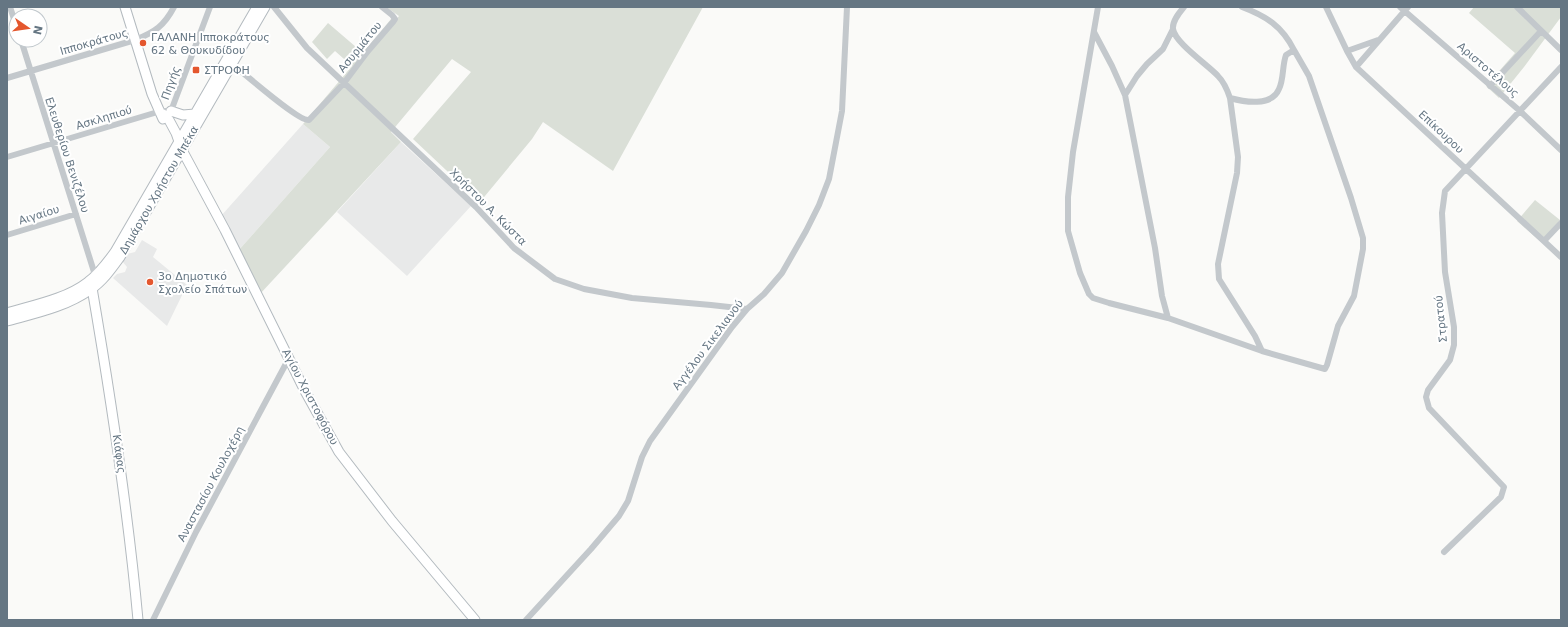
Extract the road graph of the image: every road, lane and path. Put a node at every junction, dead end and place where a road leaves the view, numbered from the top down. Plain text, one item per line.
1 (125, 7) edge
2 (174, 7) edge
3 (210, 7) edge
4 (256, 7) edge
5 (265, 7) edge
6 (274, 7) edge
7 (382, 7) edge
8 (847, 7) edge
9 (1098, 7) edge
10 (1184, 7) edge
11 (1242, 7) edge
12 (1326, 7) edge
13 (1517, 7) edge
14 (1404, 8) edge
15 (1173, 30) junction
16 (1093, 31) junction
17 (1541, 31) junction
18 (1379, 39) junction
19 (135, 40) junction
20 (23, 48) edge
21 (1294, 50) junction
22 (1561, 50) edge
23 (1347, 51) junction
24 (232, 64) junction
25 (1356, 66) junction
26 (1561, 67) edge
27 (30, 71) junction
28 (7, 78) edge
29 (344, 82) junction
30 (1490, 86) junction
31 (1125, 95) junction
32 (1230, 98) junction
33 (165, 112) junction
34 (1520, 112) junction
35 (195, 114) junction
36 (53, 144) junction
37 (179, 146) junction
38 (1561, 150) edge
39 (7, 157) edge
40 (1465, 168) junction
41 (76, 214) junction
42 (1561, 223) edge
43 (7, 235) edge
44 (1544, 241) junction
45 (1561, 257) edge
46 (95, 275) junction
47 (92, 288) junction
48 (746, 309) junction
49 (7, 313) edge
50 (1168, 318) junction
51 (7, 321) edge
52 (1262, 351) junction
53 (289, 358) junction
54 (1444, 552) dead end
55 (138, 620) edge
56 (153, 620) edge
57 (475, 620) edge
58 (526, 620) edge

1 - 19 main road, Αγίου Χριστοφόρου
2 - 19 street, Ιπποκράτους
3 - 33 street, Πηγής
4 - 35 main road, Δημάρχου Χρήστου Μπέκα
5 - 24 main road, Δημάρχου Χρήστου Μπέκα
6 - 29 street, Χρήστου Α. Κώστα
7 - 29 street, Ασυρμάτου
8 - 48 street, Αγγέλου Σικελιανού
9 - 16 street
10 - 15 street
11 - 21 street
12 - 23 street, Επίκουρου
13 - 17 street
14 - 18 street
14 - 30 street, Αριστοτέλους
15 - 31 street
15 - 32 street
16 - 31 street
16 - 50 street
17 - 22 street
17 - 30 street
18 - 23 street
18 - 25 street
19 - 27 street, Ιπποκράτους
19 - 33 main road, Αγίου Χριστοφόρου
20 - 27 street, Ελευθερίου Βενιζέλου
21 - 32 street
21 - 52 street
23 - 25 street, Επίκουρου
24 - 29 street, Ασυρμάτου
24 - 37 main road, Δημάρχου Χρήστου Μπέκα
25 - 40 street, Επίκουρου
26 - 34 street, Στρατού
27 - 28 street, Ιπποκράτους
27 - 36 street, Ελευθερίου Βενιζέλου
29 - 48 street, Χρήστου Α. Κώστα
30 - 34 street, Αριστοτέλους
31 - 50 street
32 - 52 street
33 - 35 main road
33 - 36 street, Ασκληπιού
33 - 37 main road, Αγίου Χριστοφόρου
34 - 38 street, Αριστοτέλους
34 - 40 street, Στρατού
35 - 37 main road, Δημάρχου Χρήστου Μπέκα
36 - 39 street, Ασκληπιού
36 - 41 street, Ελευθερίου Βενιζέλου
37 - 46 main road, Δημάρχου Χρήστου Μπέκα
37 - 47 main road, Δημάρχου Χρήστου Μπέκα
37 - 53 main road, Αγίου Χριστοφόρου
40 - 44 street, Επίκουρου
40 - 54 street, Στρατού
41 - 43 street, Αιγαίου
41 - 46 street, Ελευθερίου Βενιζέλου
42 - 44 street
44 - 45 street, Επίκουρου
46 - 49 main road, Δημάρχου Χρήστου Μπέκα
47 - 51 main road, Δημάρχου Χρήστου Μπέκα
47 - 55 main road, Κιάφας
48 - 58 street, Αγγέλου Σικελιανού
50 - 52 street
53 - 56 street, Αναστασίου Κουλοχέρη
53 - 57 main road, Αγίου Χριστοφόρου

